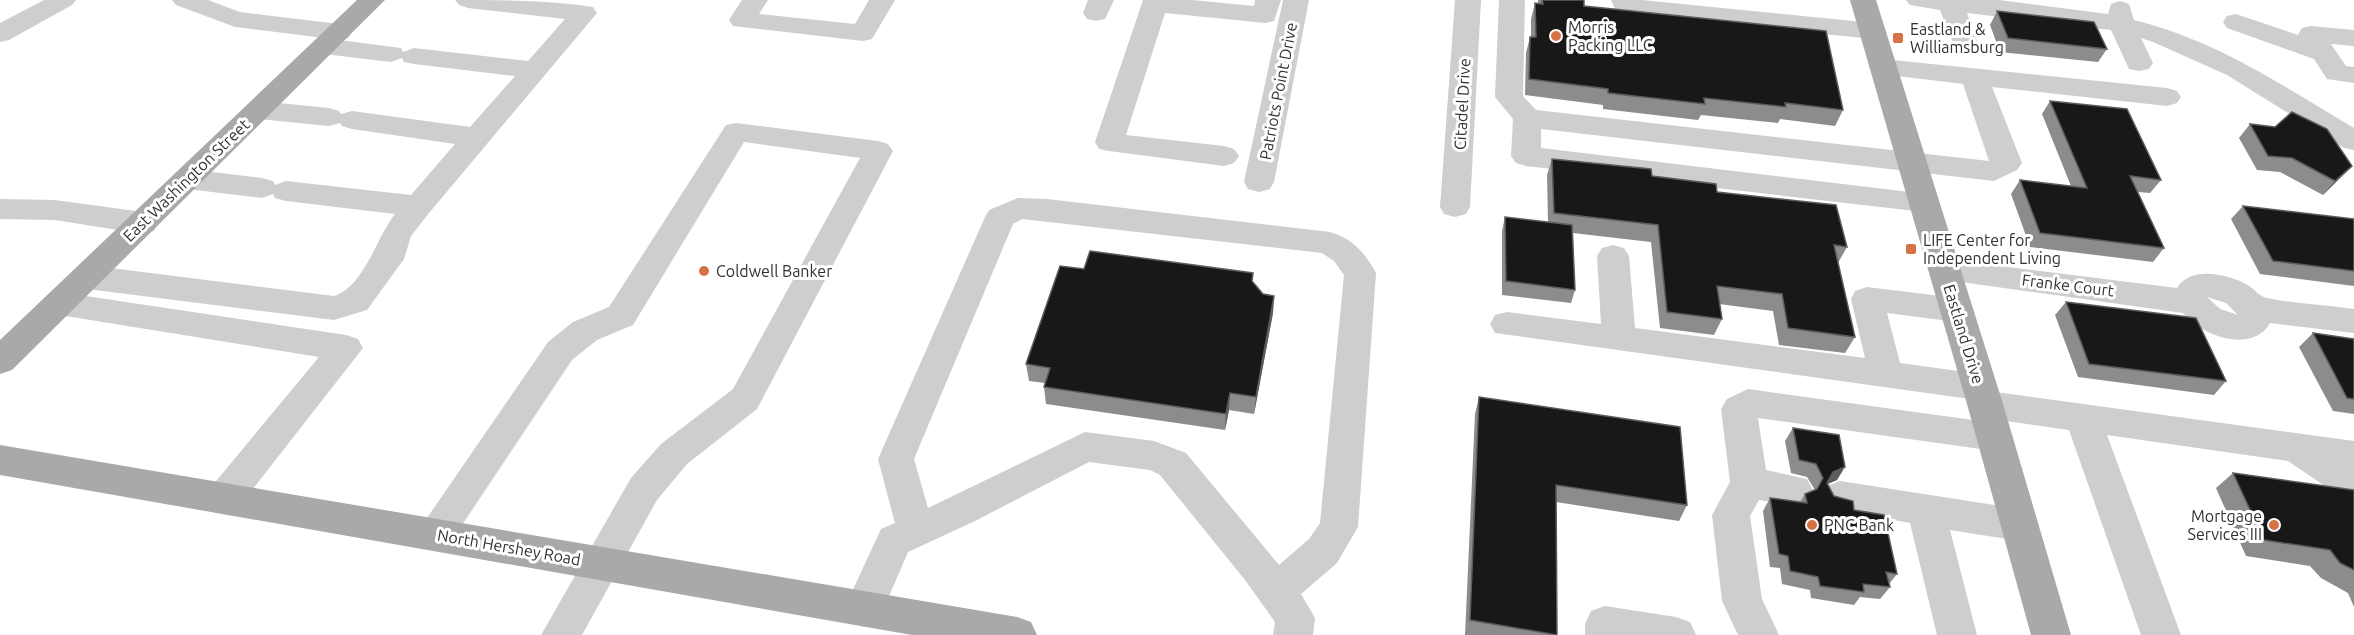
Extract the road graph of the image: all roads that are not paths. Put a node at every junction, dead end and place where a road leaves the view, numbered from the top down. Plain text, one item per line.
1 (63, 0) edge
2 (185, 0) edge
3 (372, 0) edge
4 (468, 0) edge
5 (755, 0) edge
6 (882, 0) edge
7 (1268, 0) edge
8 (1296, 0) edge
9 (1468, 0) edge
10 (1512, 0) edge
11 (1624, 0) edge
12 (1863, 0) edge
13 (1919, 0) edge
14 (1155, 2) edge
15 (1951, 4) junction
16 (2241, 11) edge
17 (2119, 12) edge
18 (1873, 31) junction
19 (0, 34) edge
20 (2354, 38) edge
21 (331, 39) junction
22 (1965, 44) dead end
23 (2202, 51) junction
24 (2324, 53) junction
25 (2139, 63) dead end
26 (1883, 67) junction
27 (537, 70) junction
28 (2354, 75) edge
29 (1974, 76) junction
30 (2167, 98) dead end
31 (259, 110) junction
32 (1527, 118) junction
33 (478, 138) junction
34 (2354, 141) edge
35 (1224, 156) dead end
36 (1913, 163) junction
37 (187, 179) junction
38 (1259, 182) dead end
39 (1924, 202) junction
40 (418, 206) junction
41 (1455, 207) dead end
42 (0, 209) edge
43 (142, 223) junction
44 (1613, 256) dead end
45 (1944, 270) junction
46 (87, 276) junction
47 (59, 304) junction
48 (1957, 310) junction
49 (2354, 321) edge
50 (1507, 324) dead end
51 (1619, 339) junction
52 (0, 361) edge
53 (1887, 375) junction
54 (1987, 409) junction
55 (2083, 418) junction
56 (2294, 447) junction
57 (2354, 456) edge
58 (0, 460) edge
59 (1749, 483) junction
60 (2354, 486) edge
61 (1794, 490) dead end
62 (225, 497) junction
63 (1840, 497) edge
64 (1926, 510) junction
65 (2020, 525) junction
66 (916, 531) junction
67 (435, 534) junction
68 (601, 563) junction
69 (1276, 591) junction
70 (864, 609) junction
71 (561, 635) edge
72 (1017, 635) edge
73 (1293, 635) edge
74 (1605, 635) edge
75 (1676, 635) edge
76 (1759, 635) edge
77 (1957, 635) edge
78 (2051, 635) edge
79 (2161, 635) edge

1 - 19 street
2 - 21 street
3 - 21 main road, East Washington Street
4 - 27 street
5 - 6 street
7 - 14 street
8 - 38 street, Patriots Point Drive
9 - 41 street, Citadel Drive
10 - 32 street
11 - 18 street
12 - 18 main road, Eastland Drive
13 - 15 street
14 - 35 street
15 - 17 street
15 - 22 street
16 - 23 street
16 - 24 street
17 - 23 street
17 - 25 street
18 - 26 main road, Eastland Drive
20 - 24 street
21 - 27 street
21 - 31 main road, East Washington Street
23 - 34 street
24 - 28 street
26 - 29 street
26 - 36 main road, Eastland Drive
27 - 33 street
29 - 30 street
29 - 36 street
31 - 33 street
31 - 37 main road, East Washington Street
32 - 36 street
32 - 39 street
33 - 40 street
36 - 39 main road, Eastland Drive
37 - 40 street
37 - 43 main road, East Washington Street
39 - 45 main road, Eastland Drive
40 - 46 street
42 - 43 street
43 - 46 main road, East Washington Street
44 - 51 street
45 - 48 main road, Eastland Drive
45 - 49 street, Franke Court
46 - 47 main road, East Washington Street
47 - 52 main road, East Washington Street
47 - 62 street
48 - 53 street
48 - 54 main road, Eastland Drive
50 - 51 street
51 - 53 street
53 - 54 street
54 - 55 street
54 - 59 street
54 - 65 main road, Eastland Drive
55 - 56 street
55 - 79 street
56 - 57 street
56 - 60 street
58 - 62 main road, North Hershey Road
59 - 61 street
59 - 76 street
62 - 67 main road, North Hershey Road
63 - 64 street
64 - 65 street
64 - 77 street
65 - 78 main road, Eastland Drive
66 - 69 street
66 - 69 street
66 - 70 street
67 - 68 main road, North Hershey Road
67 - 68 street
68 - 70 main road, North Hershey Road
68 - 71 street
69 - 73 street
70 - 72 main road, North Hershey Road
74 - 75 street

